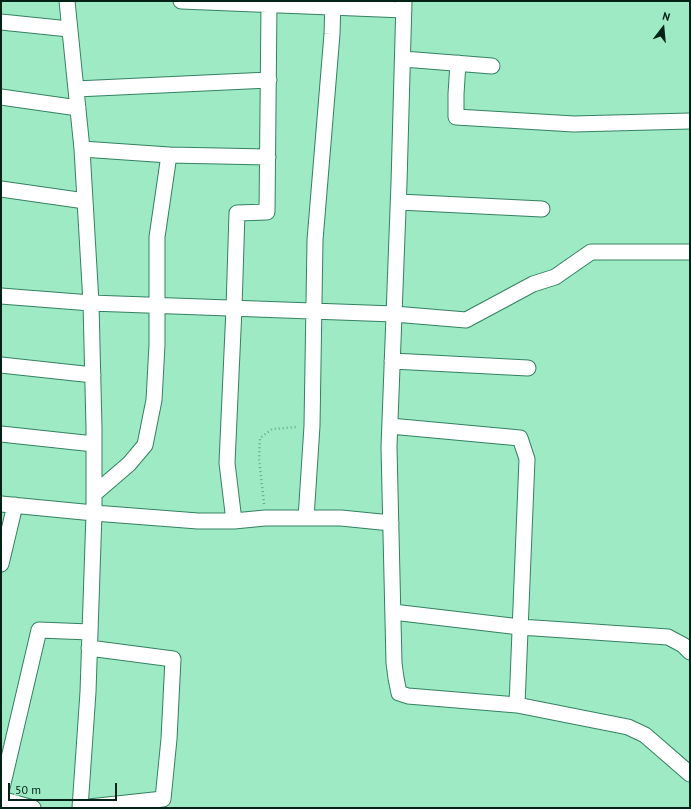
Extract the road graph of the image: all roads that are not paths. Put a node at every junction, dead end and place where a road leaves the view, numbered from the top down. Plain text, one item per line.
1 (66, 1) edge
2 (181, 1) edge
3 (269, 4) junction
4 (333, 4) edge
5 (404, 6) edge
6 (1, 22) edge
7 (69, 29) junction
8 (403, 59) junction
9 (458, 63) junction
10 (492, 66) dead end
11 (269, 80) junction
12 (76, 89) junction
13 (1, 97) edge
14 (78, 108) junction
15 (690, 121) edge
16 (82, 149) junction
17 (169, 155) junction
18 (268, 157) junction
19 (1, 189) edge
20 (85, 201) junction
21 (399, 202) junction
22 (542, 210) dead end
23 (690, 252) edge
24 (1, 296) edge
25 (91, 303) junction
26 (157, 304) junction
27 (234, 308) junction
28 (314, 311) junction
29 (394, 314) junction
30 (392, 361) junction
31 (1, 365) edge
32 (528, 368) dead end
33 (93, 375) junction
34 (390, 426) junction
35 (1, 434) edge
36 (94, 444) junction
37 (94, 494) junction
38 (8, 505) edge
39 (94, 514) junction
40 (306, 518) junction
41 (234, 521) junction
42 (391, 523) junction
43 (1, 564) edge
44 (393, 612) junction
45 (520, 627) junction
46 (90, 632) junction
47 (89, 648) junction
48 (690, 652) edge
49 (517, 706) junction
50 (7, 741) edge
51 (690, 774) edge
52 (1, 792) edge
53 (1, 799) edge
54 (33, 808) edge
55 (80, 808) edge

1 - 7 street
2 - 3 street
3 - 4 street
3 - 11 street
4 - 5 street
4 - 28 street
5 - 8 street
6 - 7 street
7 - 12 street
8 - 9 street
8 - 21 street
9 - 10 street
9 - 15 street
11 - 12 street
11 - 18 street
12 - 14 street
13 - 14 street
14 - 16 street
16 - 17 street
16 - 20 street
17 - 18 street
17 - 26 street
18 - 27 street
19 - 20 street
20 - 25 street
21 - 22 street
21 - 29 street
23 - 29 street
24 - 25 street
25 - 26 street
25 - 33 street
26 - 27 street
26 - 37 street
27 - 28 street
27 - 41 street
28 - 29 street
28 - 40 street
29 - 30 street
30 - 32 street
30 - 34 street
31 - 33 street
33 - 36 street
34 - 42 street
34 - 45 street
35 - 36 street
36 - 37 street
37 - 39 street
38 - 39 street
38 - 43 street
39 - 41 street
39 - 46 street
40 - 41 street
40 - 42 street
42 - 44 street
44 - 45 street
44 - 49 street
45 - 48 street
45 - 49 street
46 - 47 street
46 - 50 street
47 - 55 street
47 - 55 street
49 - 51 street
50 - 52 street
53 - 54 street

